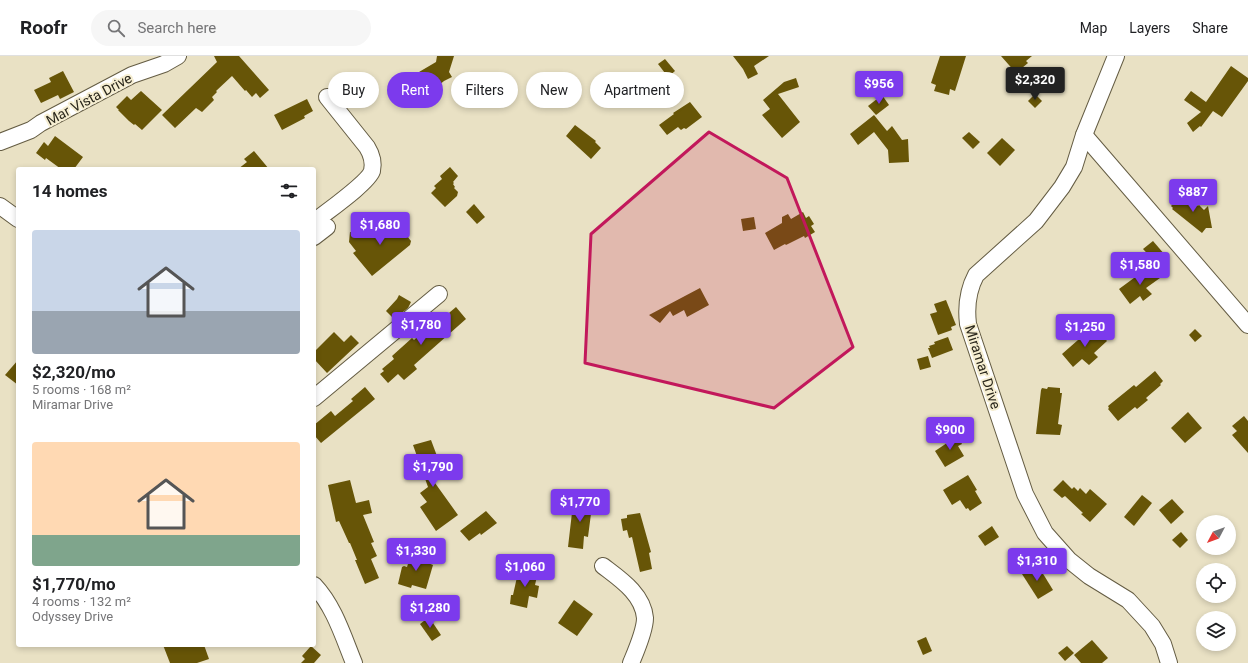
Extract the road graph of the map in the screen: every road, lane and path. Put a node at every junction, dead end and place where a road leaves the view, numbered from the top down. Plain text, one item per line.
1 (178, 56) edge
2 (1116, 56) edge
3 (337, 108) edge
4 (1084, 135) junction
5 (0, 142) edge
6 (0, 206) edge
7 (16, 218) edge
8 (320, 224) edge
9 (439, 294) dead end
10 (1248, 325) edge
11 (316, 396) edge
12 (603, 566) dead end
13 (316, 587) edge
14 (354, 663) edge
15 (631, 663) edge
16 (1169, 663) edge

1 - 5 street, Mar Vista Drive
2 - 4 street, Miramar Drive
3 - 8 street
4 - 10 street
4 - 16 street, Miramar Drive
6 - 7 street
9 - 11 street
12 - 15 street
13 - 14 street

